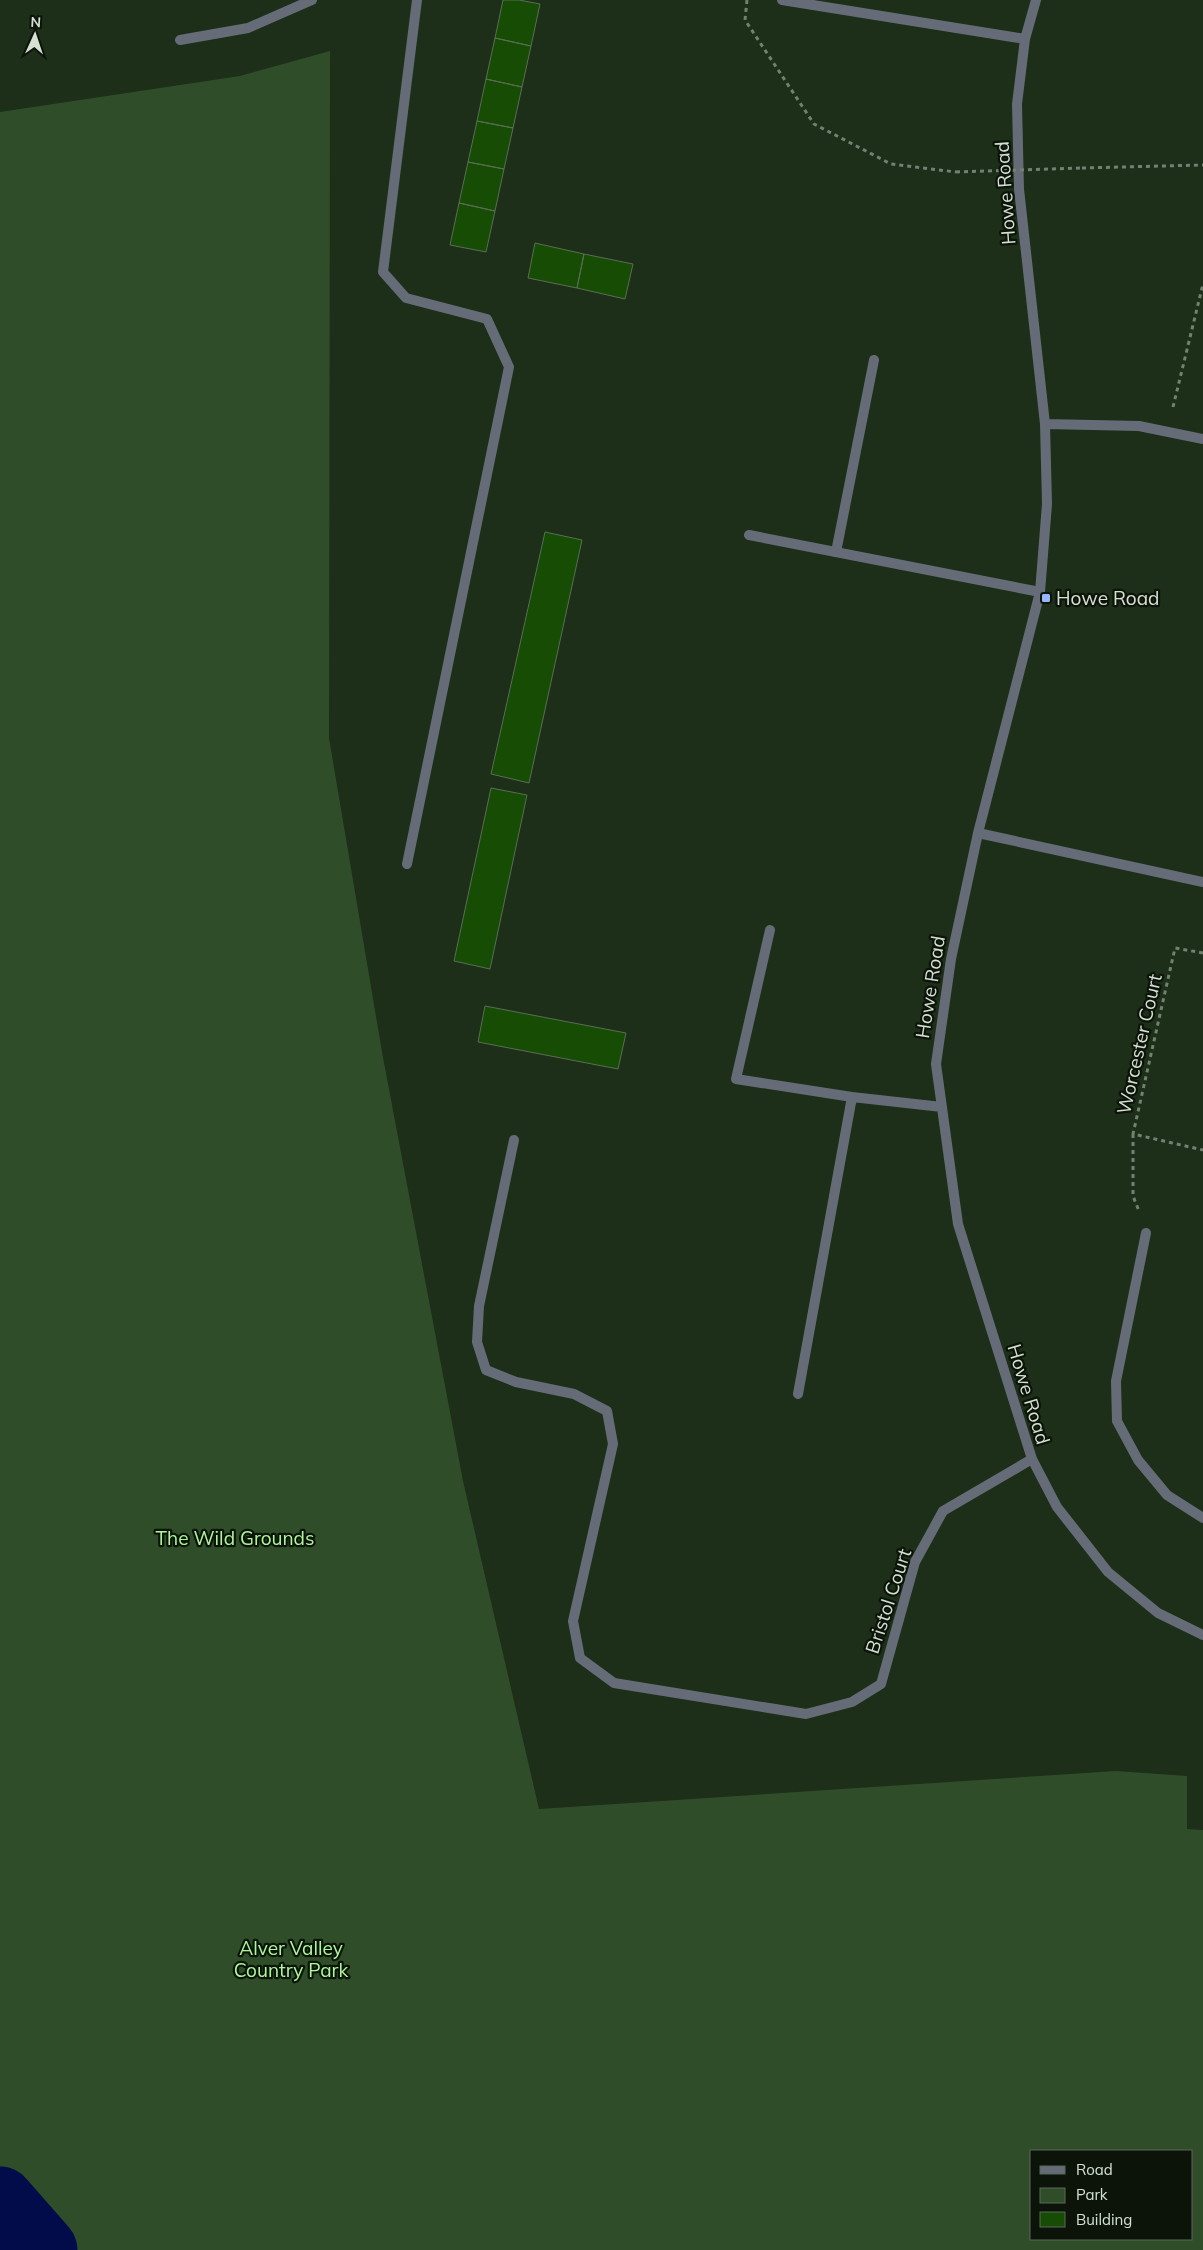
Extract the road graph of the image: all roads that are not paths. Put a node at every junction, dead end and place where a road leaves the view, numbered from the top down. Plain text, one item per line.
1 (312, 0) edge
2 (417, 0) edge
3 (782, 0) edge
4 (1036, 0) edge
5 (1024, 39) junction
6 (180, 40) dead end
7 (874, 360) dead end
8 (1045, 424) junction
9 (1203, 439) edge
10 (749, 535) dead end
11 (836, 552) junction
12 (1040, 592) junction
13 (978, 833) junction
14 (407, 864) dead end
15 (1203, 882) edge
16 (770, 930) dead end
17 (852, 1097) junction
18 (942, 1107) junction
19 (514, 1140) dead end
20 (1146, 1233) road end
21 (798, 1394) dead end
22 (1032, 1460) junction
23 (1203, 1518) edge
24 (1203, 1635) edge

1 - 6 street
2 - 14 street
3 - 5 street
4 - 5 street, Howe Road
5 - 8 street, Howe Road
7 - 11 street
8 - 9 street
8 - 12 street, Howe Road
10 - 11 street
11 - 12 street
12 - 13 street, Howe Road
13 - 15 street
13 - 18 street, Howe Road
16 - 17 street
17 - 18 street
17 - 21 street
18 - 22 street, Howe Road
19 - 22 street, Bristol Court
20 - 23 street
22 - 24 street, Howe Road

